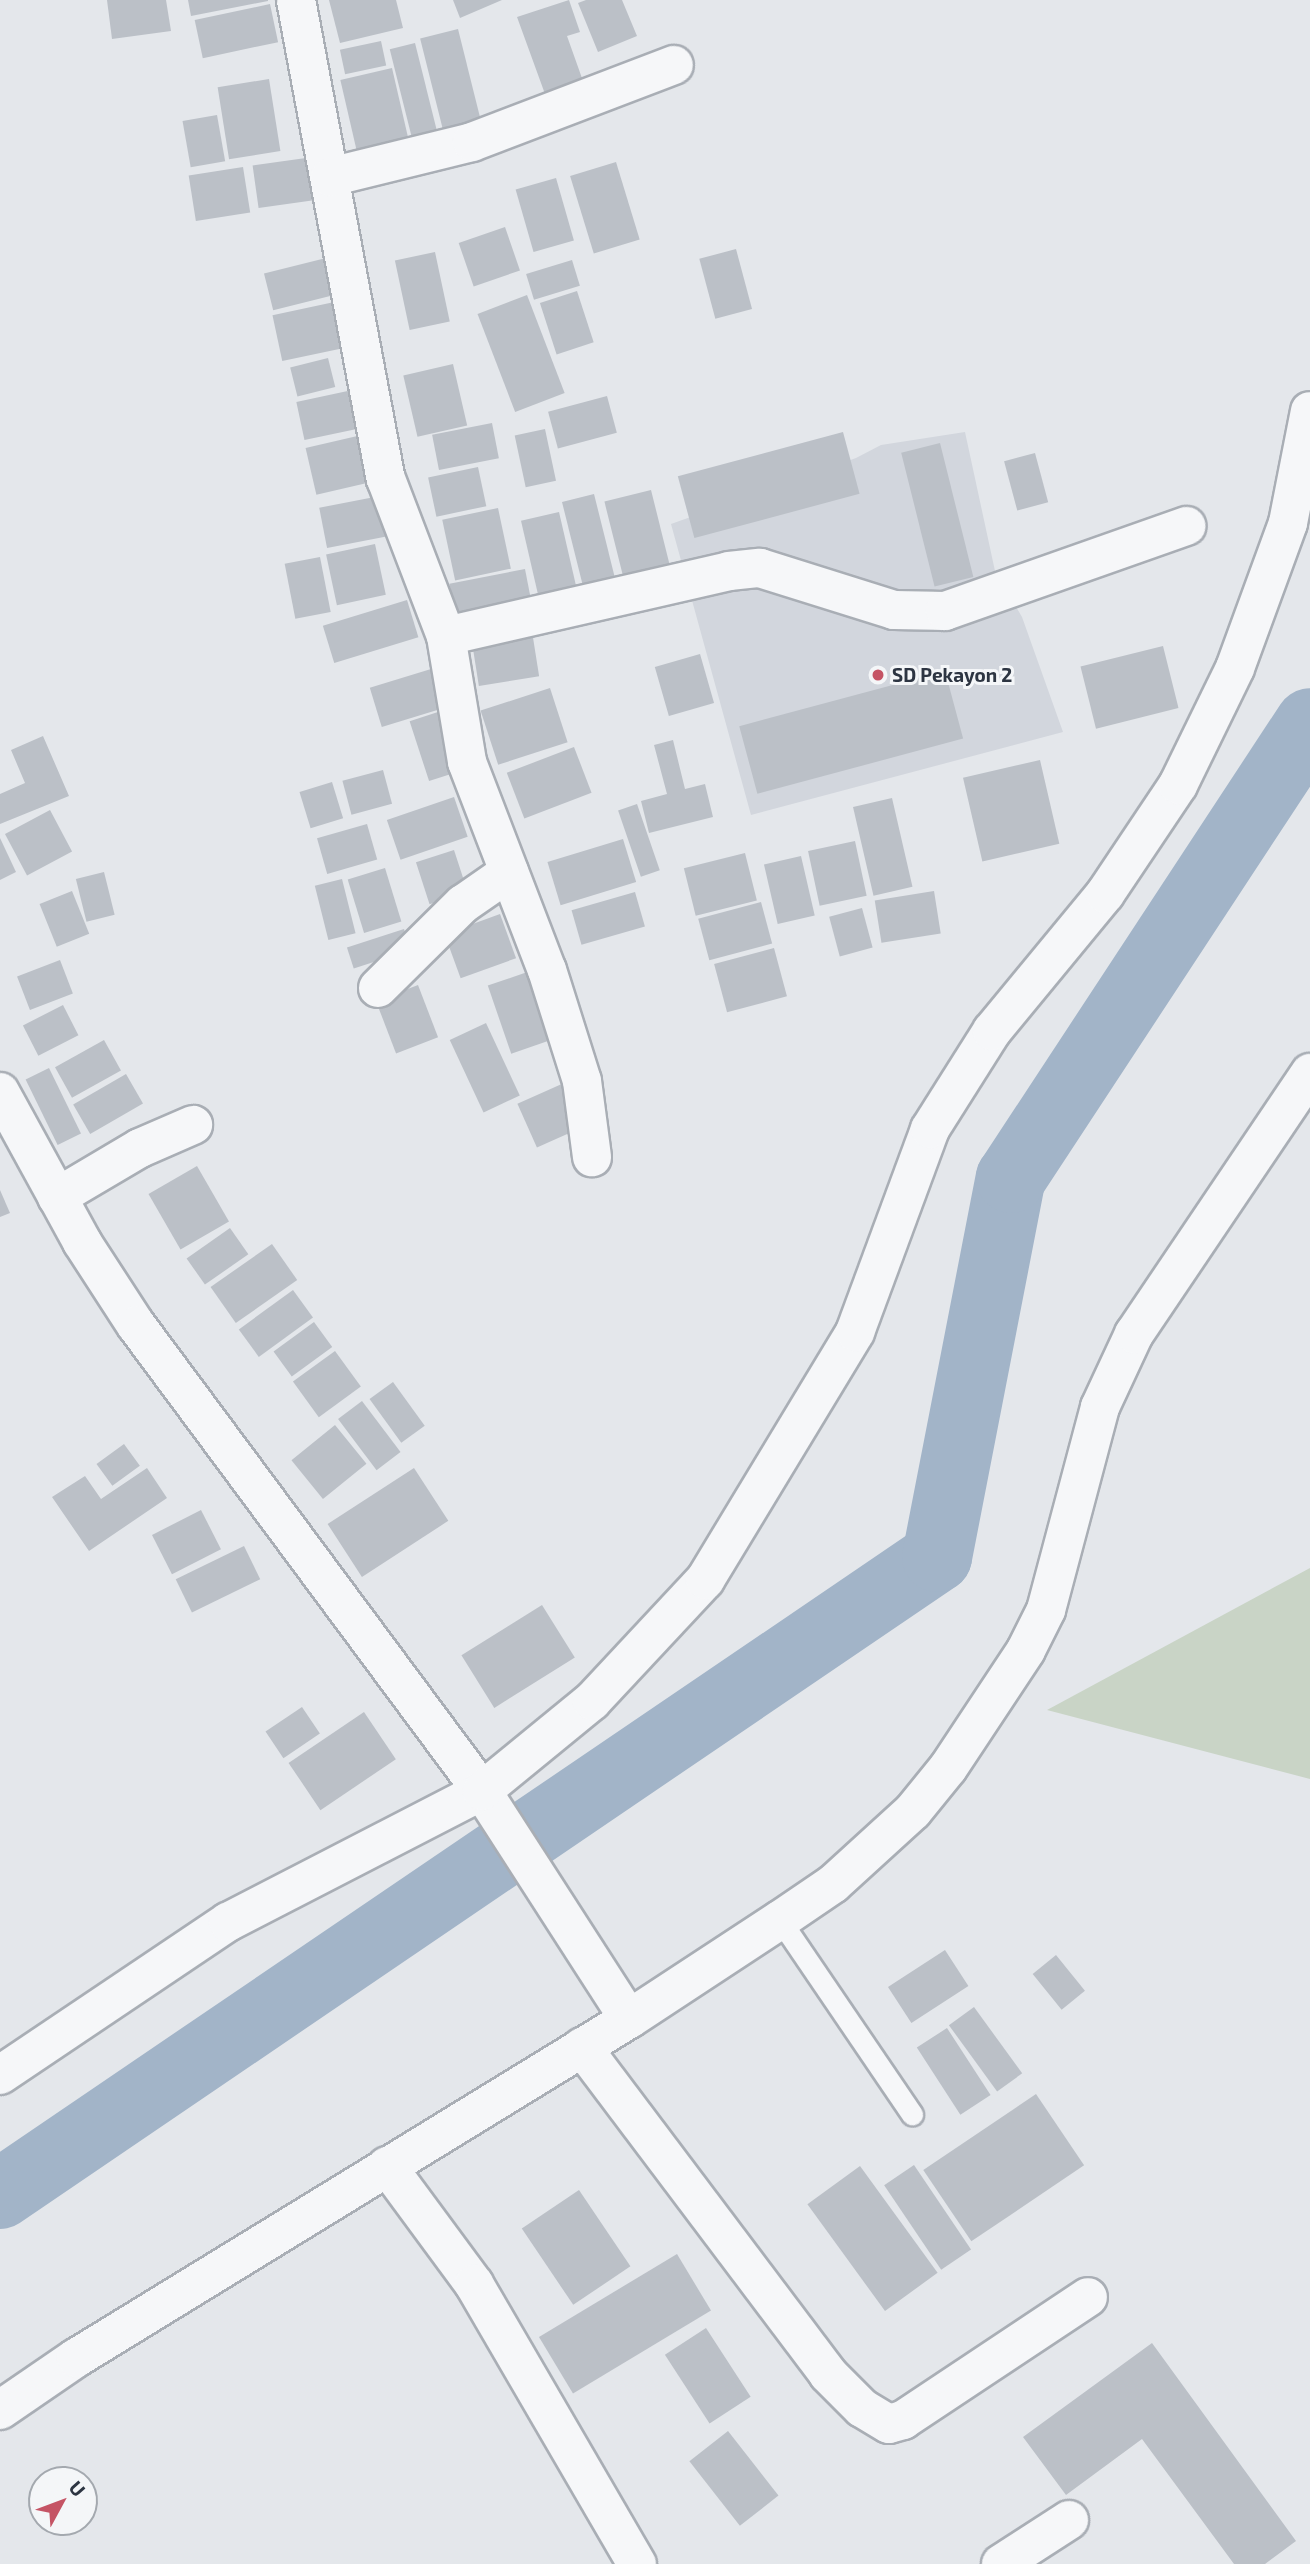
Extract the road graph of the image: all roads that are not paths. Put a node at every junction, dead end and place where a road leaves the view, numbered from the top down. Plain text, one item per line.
1 (296, 0) edge
2 (674, 65) dead end
3 (330, 177) junction
4 (1310, 411) edge
5 (1187, 526) dead end
6 (446, 636) junction
7 (509, 872) junction
8 (378, 988) dead end
9 (1310, 1073) edge
10 (0, 1092) edge
11 (193, 1125) dead end
12 (593, 1157) dead end
13 (57, 1197) junction
14 (482, 1791) junction
15 (780, 1920) junction
16 (629, 2018) junction
17 (582, 2048) junction
18 (0, 2075) edge
19 (912, 2114) dead end
20 (387, 2166) junction
21 (1087, 2297) dead end
22 (0, 2410) edge
23 (1069, 2520) dead end
24 (637, 2564) edge
25 (1001, 2564) edge

1 - 3 street
2 - 3 street
3 - 6 street
4 - 14 street
5 - 6 street
6 - 7 street
7 - 8 street
7 - 12 street
9 - 15 street
10 - 13 street
11 - 13 street
13 - 14 street
14 - 16 street
14 - 18 street
15 - 16 street
15 - 19 lane
16 - 17 street
17 - 20 street
17 - 21 street
20 - 22 street
20 - 24 street
23 - 25 street

